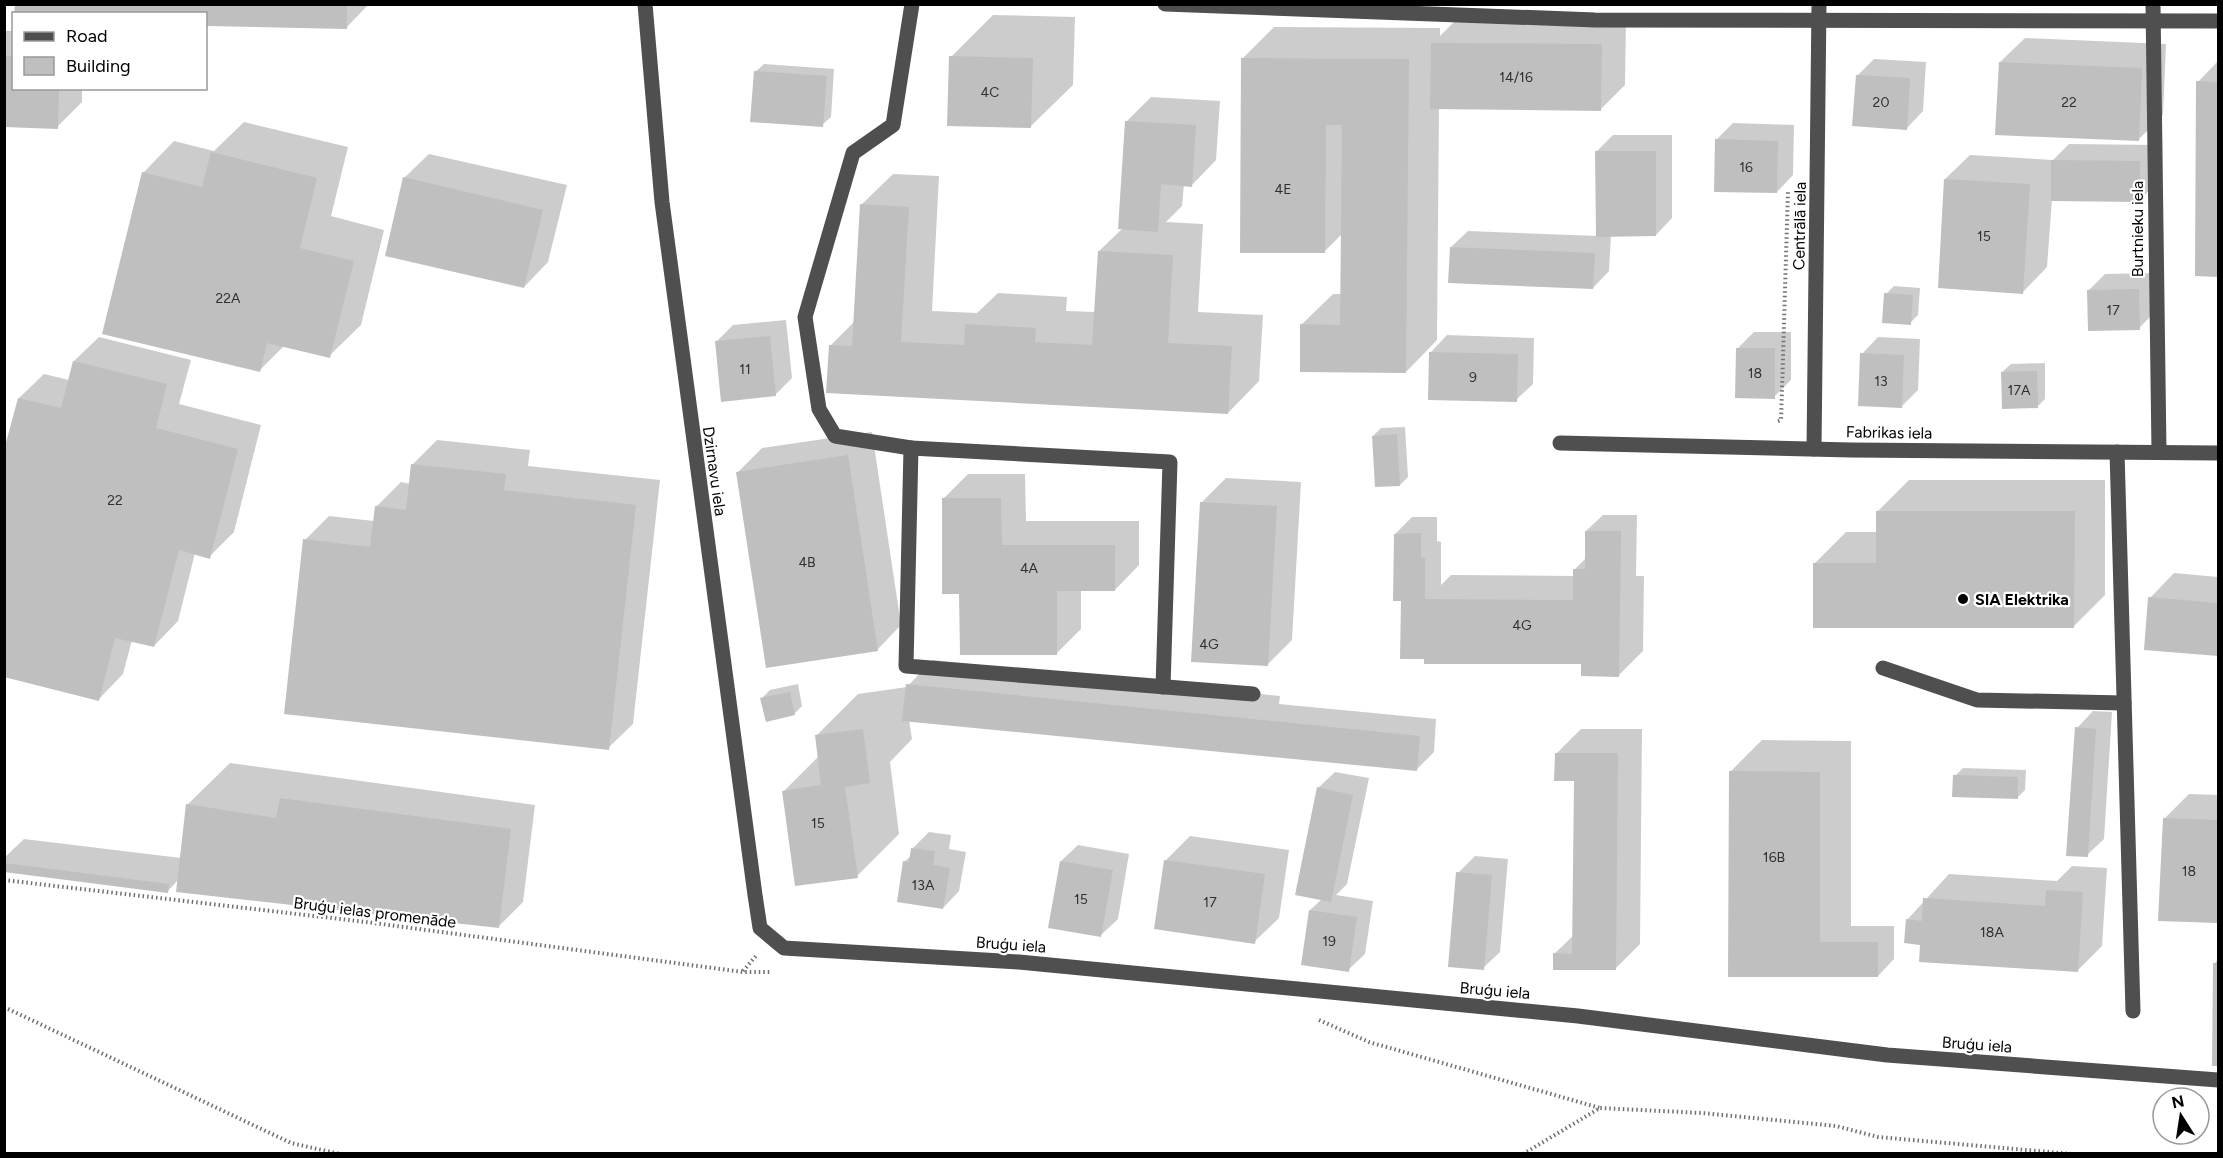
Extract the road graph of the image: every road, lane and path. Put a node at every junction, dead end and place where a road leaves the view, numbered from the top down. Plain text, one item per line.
1 (645, 4) edge
2 (912, 4) edge
3 (1165, 4) edge
4 (1819, 4) edge
5 (2154, 4) edge
6 (1819, 20) junction
7 (2154, 21) junction
8 (2218, 21) edge
9 (1788, 188) dead end
10 (1781, 420) dead end
11 (1560, 443) dead end
12 (911, 448) junction
13 (1814, 449) junction
14 (2117, 452) junction
15 (2159, 452) junction
16 (2218, 453) edge
17 (1883, 668) dead end
18 (1163, 687) junction
19 (1253, 694) dead end
20 (2124, 703) junction
21 (4, 880) edge
22 (770, 937) joint
23 (743, 972) dead end
24 (4, 1007) edge
25 (2133, 1011) dead end
26 (1318, 1020) dead end
27 (2218, 1080) edge
28 (1600, 1108) junction
29 (340, 1154) edge
30 (1523, 1154) edge
31 (2072, 1154) edge

1 - 22 street, Dzirnavu iela
2 - 12 street
3 - 6 street
4 - 6 street, Centrālā iela
5 - 7 street, Burtnieku iela
6 - 7 street
6 - 13 street, Centrālā iela
7 - 8 street
7 - 15 street, Burtnieku iela
9 - 10 path
11 - 13 street, Fabrikas iela
12 - 18 street
12 - 18 street
13 - 14 street, Fabrikas iela
14 - 15 street, Fabrikas iela
14 - 20 street
15 - 16 street, Fabrikas iela
17 - 20 street
18 - 19 street
20 - 25 street
21 - 23 path, Bruģu ielas promenāde
22 - 27 street, Bruģu iela
24 - 29 path
26 - 28 path
28 - 30 path
28 - 31 path

